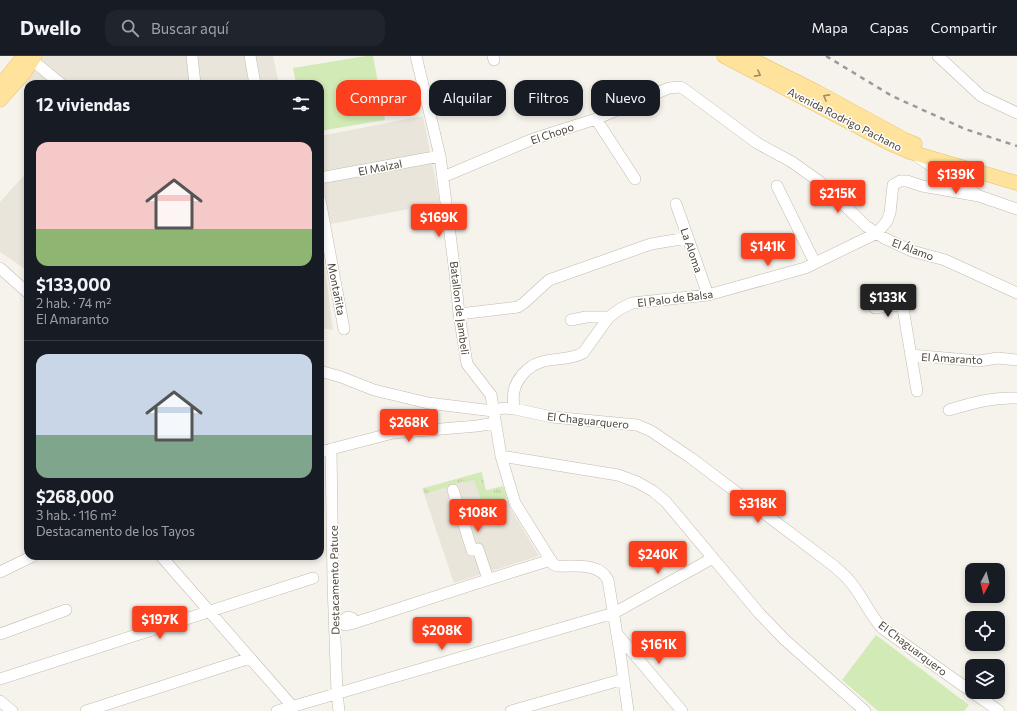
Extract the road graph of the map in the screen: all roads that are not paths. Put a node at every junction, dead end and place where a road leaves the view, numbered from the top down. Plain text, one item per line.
1 (192, 56) edge
2 (250, 56) edge
3 (416, 56) edge
4 (724, 56) edge
5 (745, 56) edge
6 (938, 56) edge
7 (30, 57) edge
8 (56, 80) edge
9 (195, 80) edge
10 (254, 80) edge
11 (0, 86) edge
12 (684, 89) joint
13 (0, 100) edge
14 (1017, 113) edge
15 (596, 119) junction
16 (910, 152) junction
17 (440, 156) junction
18 (1017, 173) edge
19 (443, 176) junction
20 (324, 177) edge
21 (635, 179) dead end
22 (1017, 183) edge
23 (777, 186) dead end
24 (979, 196) junction
25 (676, 204) dead end
26 (1017, 209) edge
27 (324, 221) edge
28 (877, 233) junction
29 (687, 238) junction
30 (816, 263) junction
31 (0, 268) edge
32 (24, 289) edge
33 (1017, 293) edge
34 (708, 295) junction
35 (875, 308) dead end
36 (459, 314) junction
37 (608, 317) junction
38 (571, 320) dead end
39 (344, 329) dead end
40 (911, 355) junction
41 (1017, 360) edge
42 (324, 372) edge
43 (917, 391) dead end
44 (1017, 398) edge
45 (515, 408) junction
46 (949, 410) dead end
47 (493, 411) junction
48 (495, 423) junction
49 (331, 449) junction
50 (324, 451) edge
51 (501, 456) junction
52 (453, 490) dead end
53 (713, 558) junction
54 (25, 560) edge
55 (165, 560) edge
56 (551, 560) junction
57 (0, 572) edge
58 (314, 578) dead end
59 (488, 579) junction
60 (66, 610) dead end
61 (211, 612) junction
62 (614, 613) junction
63 (354, 623) dead end
64 (0, 634) edge
65 (617, 634) junction
66 (250, 658) junction
67 (0, 679) edge
68 (624, 679) junction
69 (965, 687) edge
70 (337, 693) junction
71 (982, 699) edge
72 (0, 701) edge
73 (292, 706) junction
74 (12, 711) edge
75 (86, 711) edge
76 (278, 711) edge
77 (339, 711) edge
78 (511, 711) edge
79 (628, 711) edge
80 (682, 711) edge
81 (865, 711) edge
82 (999, 711) edge

1 - 9 street
2 - 10 street
3 - 17 street, Batallon de Jambeli
4 -> 16 main road, Avenida Rodrigo Pachano
18 -> 5 main road, Avenida Rodrigo Pachano
6 - 14 street
7 - 8 street
7 - 11 main road
7 - 13 main road
12 - 15 street, El Chopo
12 - 28 street, El Álamo
15 - 19 street, El Chopo
15 - 21 street
16 - 22 main road, Avenida Rodrigo Pachano
16 - 24 street
17 - 19 street, Batallon de Jambeli
17 - 20 street, El Maizal
19 - 36 street, Batallon de Jambeli
23 - 30 street
24 - 26 street
24 - 28 street, El Palo de Balsa
25 - 29 street, La Aloma
27 - 39 street, Montañita
28 - 30 street, El Palo de Balsa
28 - 33 street, El Álamo
29 - 34 street, La Aloma
29 - 36 street
30 - 34 street, El Palo de Balsa
31 - 32 street
34 - 37 street, El Palo de Balsa
35 - 40 street
36 - 47 street, Batallon de Jambeli
37 - 38 street
37 - 45 street, El Palo de Balsa
40 - 41 street, El Amaranto
40 - 43 street
42 - 47 street
44 - 46 street
45 - 47 street
45 - 69 street, El Chaguarquero
47 - 48 street, Batallon de Jambeli
48 - 49 street
48 - 51 street, Batallon de Jambeli
49 - 50 street
49 - 70 street, Destacamento Patuce
51 - 53 street
51 - 56 street, Batallon de Jambeli
52 - 59 street
53 - 62 street
53 - 81 street
54 - 57 street
55 - 61 street
56 - 59 street
56 - 62 street
58 - 61 street
59 - 63 street
60 - 64 street
61 - 66 street
61 - 67 street
62 - 65 street
62 - 70 street
65 - 68 street
65 - 80 street
66 - 73 street
66 - 75 street
68 - 78 street
68 - 79 street
70 - 73 street
70 - 77 street, Destacamento Patuce
71 - 82 street, El Chaguarquero
72 - 74 street
73 - 76 street

